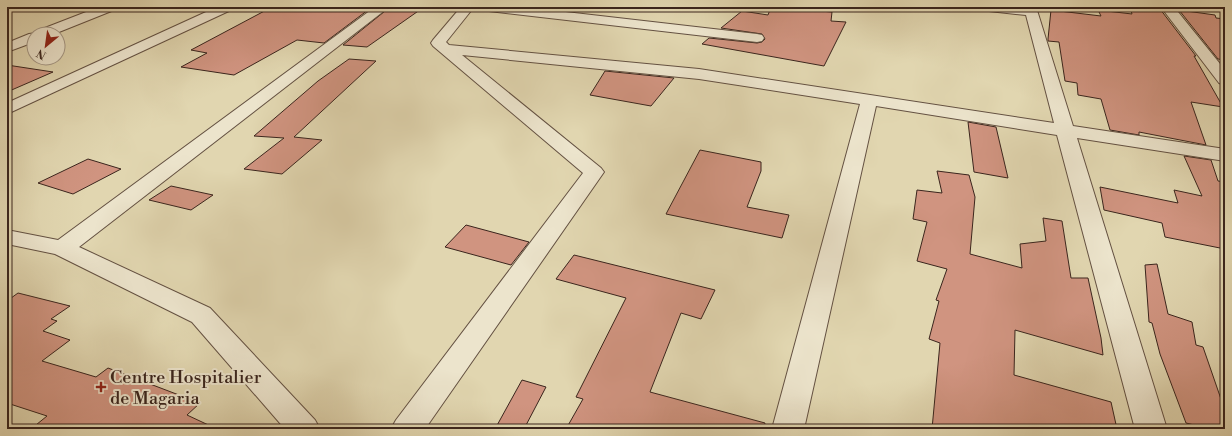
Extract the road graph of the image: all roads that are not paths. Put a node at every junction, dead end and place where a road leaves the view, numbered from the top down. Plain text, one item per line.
1 (110, 7) edge
2 (227, 7) edge
3 (383, 7) edge
4 (468, 7) edge
5 (489, 7) edge
6 (989, 7) edge
7 (1167, 7) edge
8 (1031, 10) edge
9 (62, 26) edge
10 (757, 38) dead end
11 (26, 40) edge
12 (7, 48) edge
13 (445, 49) junction
14 (1225, 80) edge
15 (869, 100) junction
16 (7, 109) edge
17 (1065, 130) junction
18 (1225, 155) edge
19 (7, 237) edge
20 (62, 248) junction
21 (304, 429) edge
22 (407, 429) edge
23 (788, 429) edge
24 (1152, 429) edge

1 - 9 street
2 - 16 street
3 - 20 street
4 - 13 street
5 - 10 street
6 - 8 street
7 - 14 street
8 - 17 street
11 - 12 street
13 - 15 street
13 - 22 street
15 - 17 street
15 - 23 street
17 - 18 street
17 - 24 street
19 - 20 street
20 - 21 street

